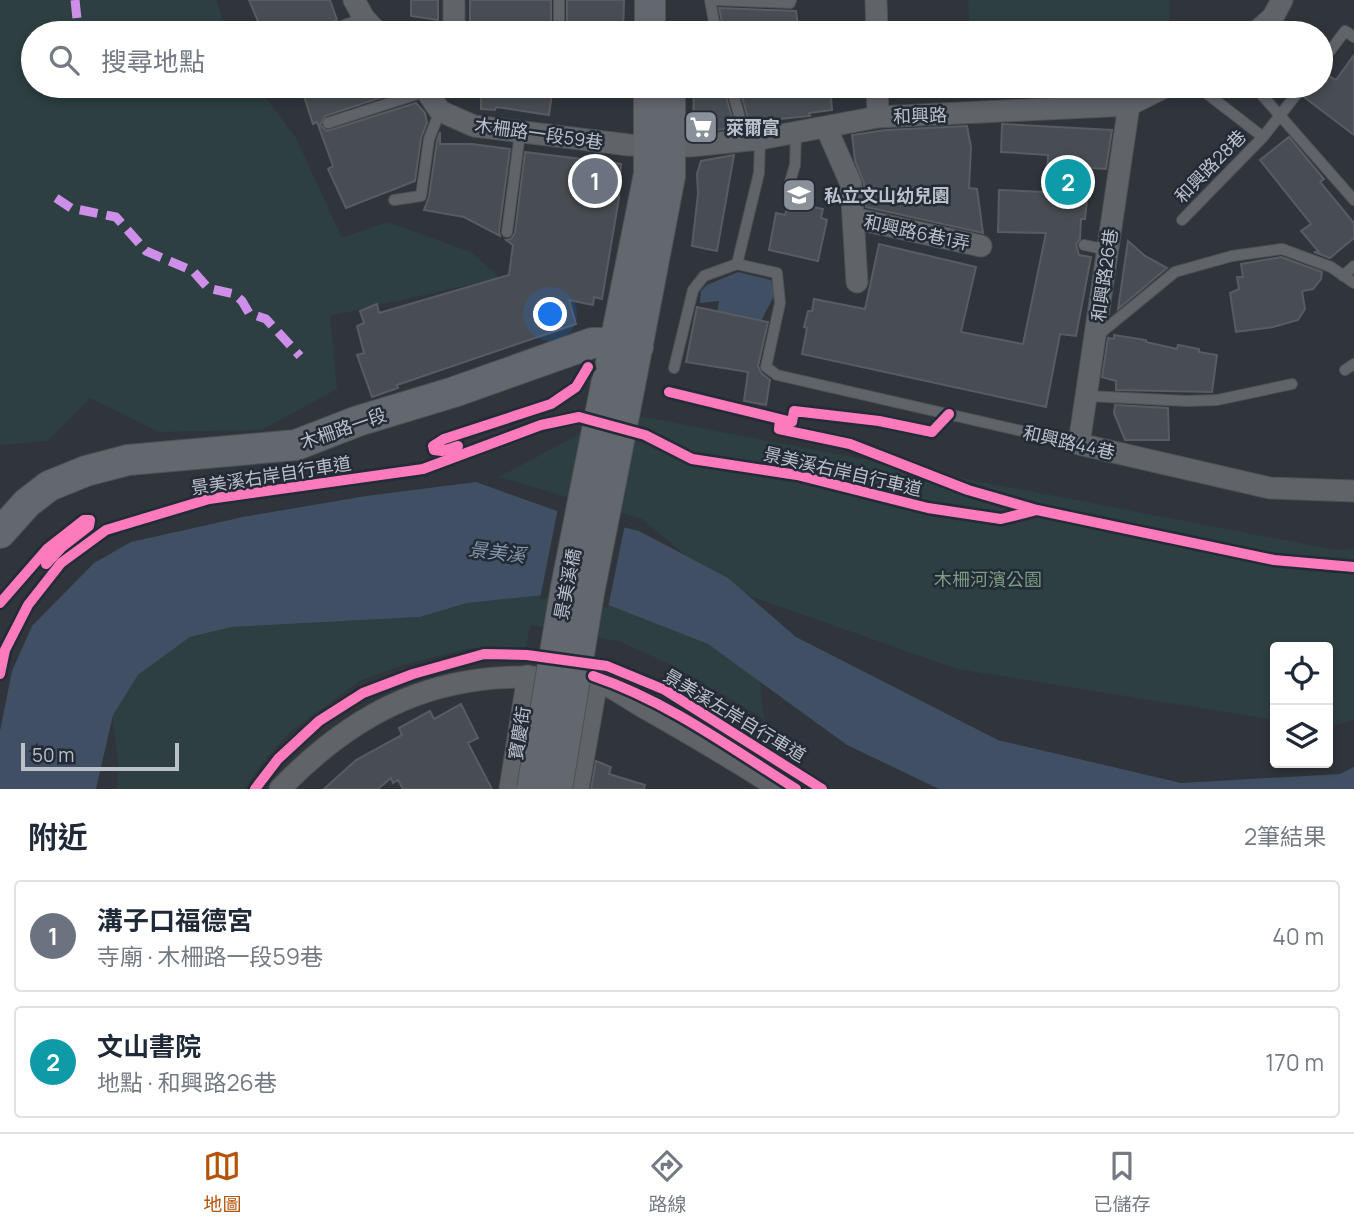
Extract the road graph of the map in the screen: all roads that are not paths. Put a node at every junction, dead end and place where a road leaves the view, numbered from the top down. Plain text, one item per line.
1 (454, 0) edge
2 (559, 0) edge
3 (650, 0) edge
4 (670, 0) edge
5 (710, 0) edge
6 (716, 0) edge
7 (791, 0) edge
8 (876, 0) edge
9 (1282, 0) edge
10 (454, 21) edge
11 (559, 21) edge
12 (650, 21) edge
13 (670, 21) edge
14 (714, 21) edge
15 (877, 21) edge
16 (1268, 21) edge
17 (1354, 37) edge
18 (1333, 46) edge
19 (399, 98) edge
20 (431, 98) edge
21 (651, 98) edge
22 (668, 98) edge
23 (736, 98) edge
24 (877, 98) edge
25 (1143, 98) edge
26 (1213, 98) edge
27 (1265, 98) edge
28 (1293, 98) edge
29 (1129, 105) junction
30 (440, 111) junction
31 (1280, 115) junction
32 (878, 117) junction
33 (328, 123) dead end
34 (826, 127) junction
35 (520, 133) junction
36 (796, 133) junction
37 (1263, 137) junction
38 (753, 140) junction
39 (660, 145) junction
40 (790, 182) dead end
41 (394, 200) dead end
42 (1354, 200) edge
43 (853, 218) junction
44 (1182, 220) dead end
45 (507, 232) dead end
46 (1084, 245) dead end
47 (981, 246) dead end
48 (1108, 250) junction
49 (737, 264) junction
50 (1354, 266) edge
51 (1343, 276) junction
52 (857, 282) dead end
53 (1354, 283) edge
54 (1095, 337) junction
55 (626, 345) junction
56 (674, 368) dead end
57 (619, 383) junction
58 (1292, 384) dead end
59 (1087, 396) junction
60 (1079, 444) junction
61 (1354, 491) edge
62 (0, 533) edge
63 (528, 676) junction
64 (597, 681) junction
65 (280, 789) edge
66 (510, 789) edge
67 (531, 789) edge
68 (557, 789) edge
69 (579, 789) edge
70 (779, 789) edge

1 - 10 street
2 - 11 lane
3 - 12 main road
4 - 13 main road
5 - 14 lane
6 - 7 lane
8 - 15 street
9 - 16 street
17 - 18 lane
19 - 33 lane
20 - 30 street
21 - 39 main road
22 - 39 main road
23 - 38 lane
24 - 32 street
25 - 29 street, 和興路
26 - 37 lane, 和興路28巷
27 - 31 lane
28 - 31 lane, 和興路28巷
29 - 32 street, 和興路
29 - 48 street, 和興路26巷
30 - 35 street, 木柵路一段59巷
30 - 41 lane
31 - 37 lane, 和興路28巷
31 - 42 lane
32 - 34 street, 和興路
34 - 36 street, 和興路
34 - 43 street
35 - 39 street, 木柵路一段59巷
35 - 45 lane
36 - 38 street, 和興路
36 - 40 lane
37 - 44 lane, 和興路28巷
38 - 39 street, 和興路
38 - 49 lane
39 - 55 main road
43 - 47 street, 和興路6巷1弄
43 - 52 street
46 - 48 lane
48 - 54 street, 和興路26巷
49 - 56 lane
49 - 60 lane, 和興路44巷
50 - 51 lane
51 - 53 lane
51 - 54 lane
54 - 59 street, 和興路26巷
55 - 57 main road
55 - 62 main road, 木柵路一段
57 - 67 main road, 景美溪橋, bridge
57 - 68 main road, 景美溪橋, bridge
58 - 59 lane
59 - 60 street, 和興路26巷
60 - 61 street, 和興路44巷
63 - 64 street
63 - 65 street
63 - 66 street, 寶慶街
64 - 69 street
64 - 70 street

